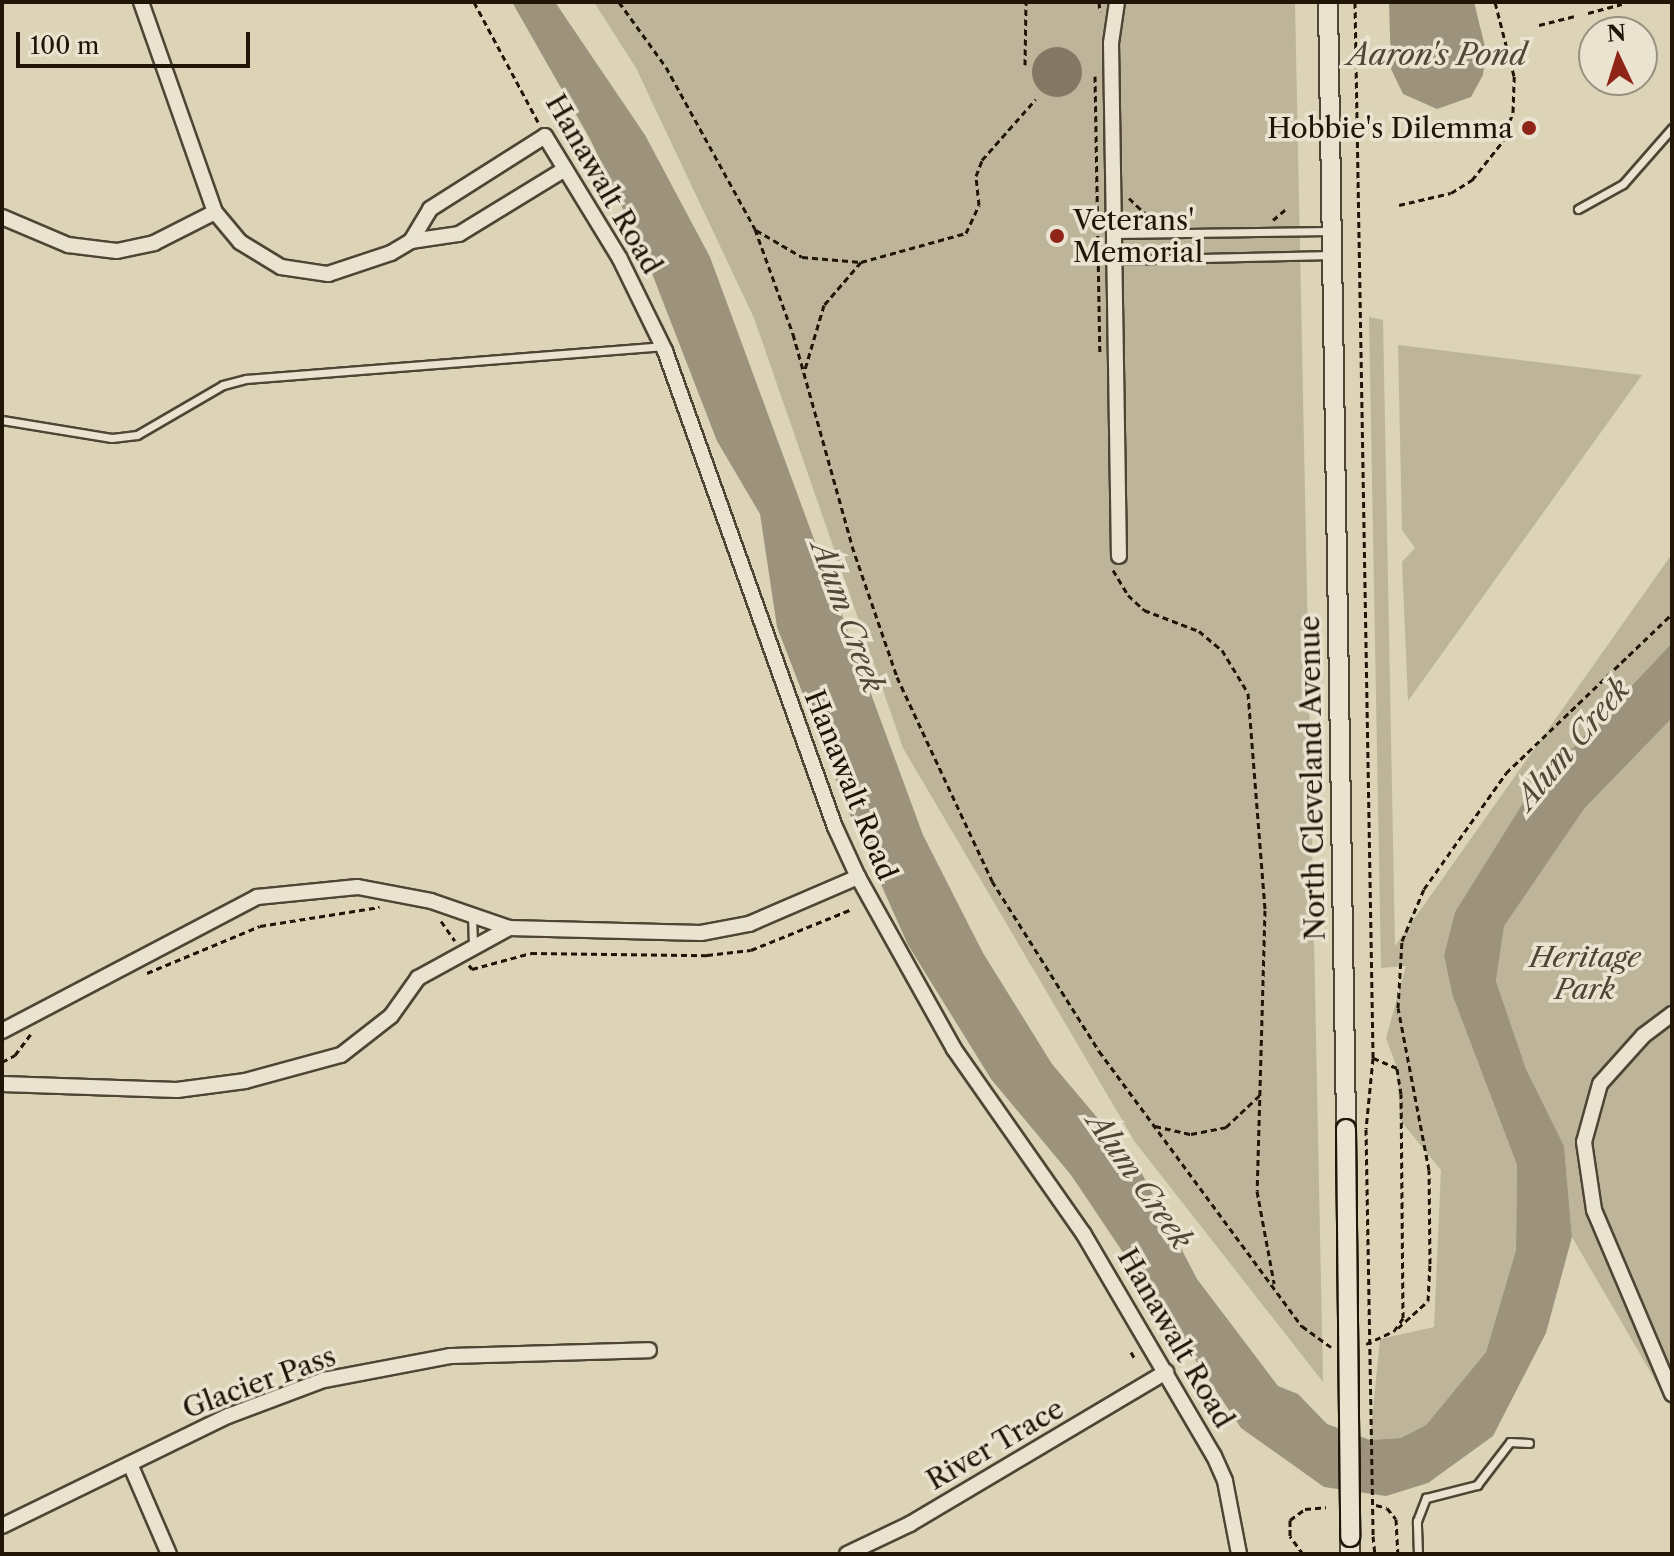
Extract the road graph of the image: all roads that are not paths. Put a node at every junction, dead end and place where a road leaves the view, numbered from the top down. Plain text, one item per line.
1 (141, 2) edge
2 (1117, 2) edge
3 (1328, 2) edge
4 (1672, 128) edge
5 (565, 169) junction
6 (1578, 209) dead end
7 (215, 212) junction
8 (2, 217) edge
9 (1332, 231) junction
10 (1114, 234) junction
11 (411, 241) junction
12 (1332, 255) junction
13 (1114, 260) junction
14 (662, 346) junction
15 (2, 420) edge
16 (1115, 559) road end
17 (858, 877) junction
18 (472, 915) junction
19 (509, 928) junction
20 (473, 946) junction
21 (1672, 1014) edge
22 (2, 1031) edge
23 (2, 1084) edge
24 (649, 1350) dead end
25 (1166, 1372) junction
26 (1672, 1394) edge
27 (1529, 1443) dead end
28 (130, 1464) junction
29 (2, 1526) edge
30 (1350, 1545) edge
31 (169, 1554) edge
32 (847, 1554) edge
33 (1239, 1554) edge
34 (1418, 1554) edge

1 - 7 street
2 - 10 street
3 - 9 main road, North Cleveland Avenue
4 - 6 lane
5 - 11 street
5 - 11 street, Hanawalt Road
5 - 14 street, Hanawalt Road
7 - 8 street
7 - 11 street
9 - 10 lane
9 - 12 main road, North Cleveland Avenue
10 - 13 street
12 - 13 lane
12 - 30 main road, North Cleveland Avenue, bridge
13 - 16 street
14 - 15 lane
14 - 17 street, Hanawalt Road
17 - 19 street
17 - 25 street, Hanawalt Road
18 - 19 street
18 - 20 lane
18 - 22 street
19 - 20 street
20 - 23 street
21 - 26 street
24 - 28 street, Glacier Pass
25 - 32 street, River Trace
25 - 33 street, Hanawalt Road
27 - 34 lane
28 - 29 street, Glacier Pass
28 - 31 street

